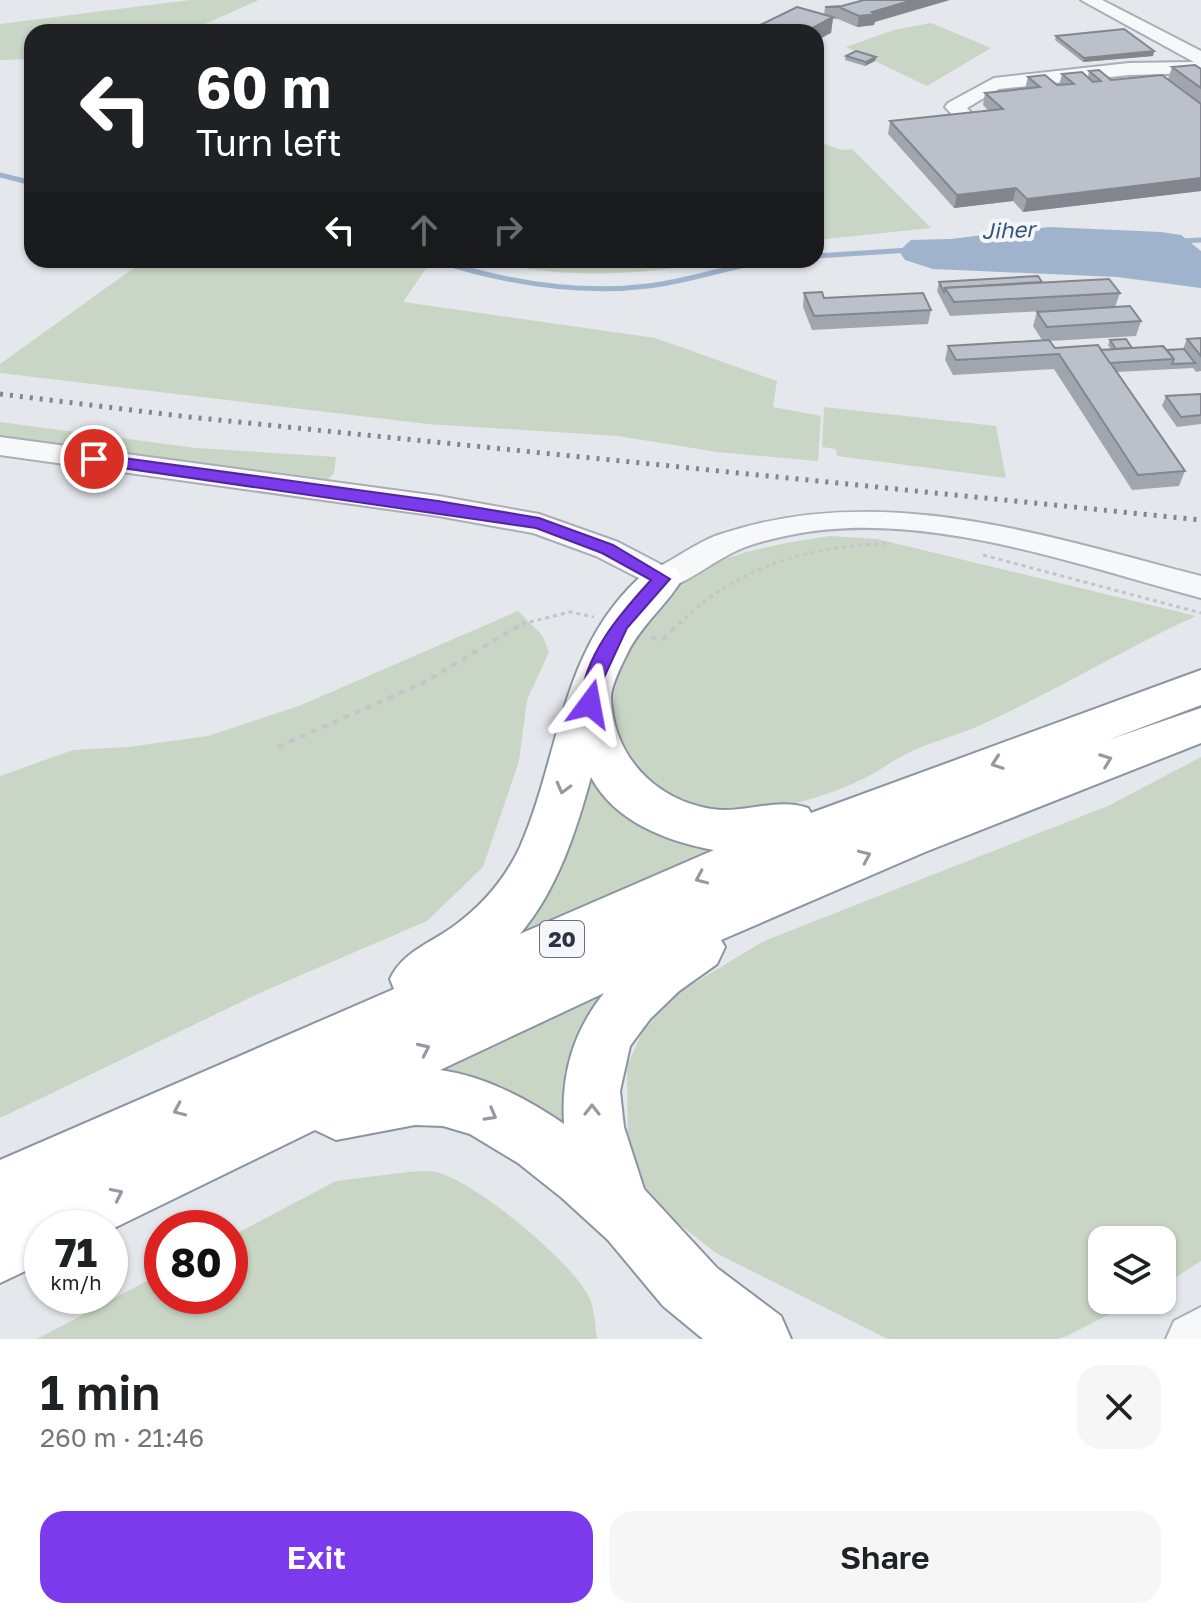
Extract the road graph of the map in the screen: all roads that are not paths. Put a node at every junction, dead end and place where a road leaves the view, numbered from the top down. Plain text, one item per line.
1 (1089, 0) edge
2 (1198, 68) edge
3 (967, 119) edge
4 (0, 446) edge
5 (662, 579) junction
6 (1201, 587) edge
7 (591, 686) junction
8 (1201, 687) edge
9 (1201, 725) edge
10 (877, 807) junction
11 (793, 887) junction
12 (250, 1078) junction
13 (226, 1141) junction
14 (0, 1191) edge
15 (83, 1210) edge
16 (622, 1211) junction
17 (24, 1239) edge
18 (0, 1251) edge
19 (1201, 1333) edge
20 (758, 1339) edge
21 (1192, 1339) edge

1 - 2 street
2 - 3 street
4 - 5 street
5 - 6 street
5 - 7 highway
7 - 10 highway
7 -> 12 highway
8 -> 10 highway, 20
11 -> 9 highway, 20
10 -> 12 highway, 20
13 -> 11 highway, 20
16 -> 11 highway
12 -> 14 highway, 20
15 -> 13 highway, 20
13 -> 16 highway
16 - 20 highway
17 - 18 highway, 20
19 - 21 street

